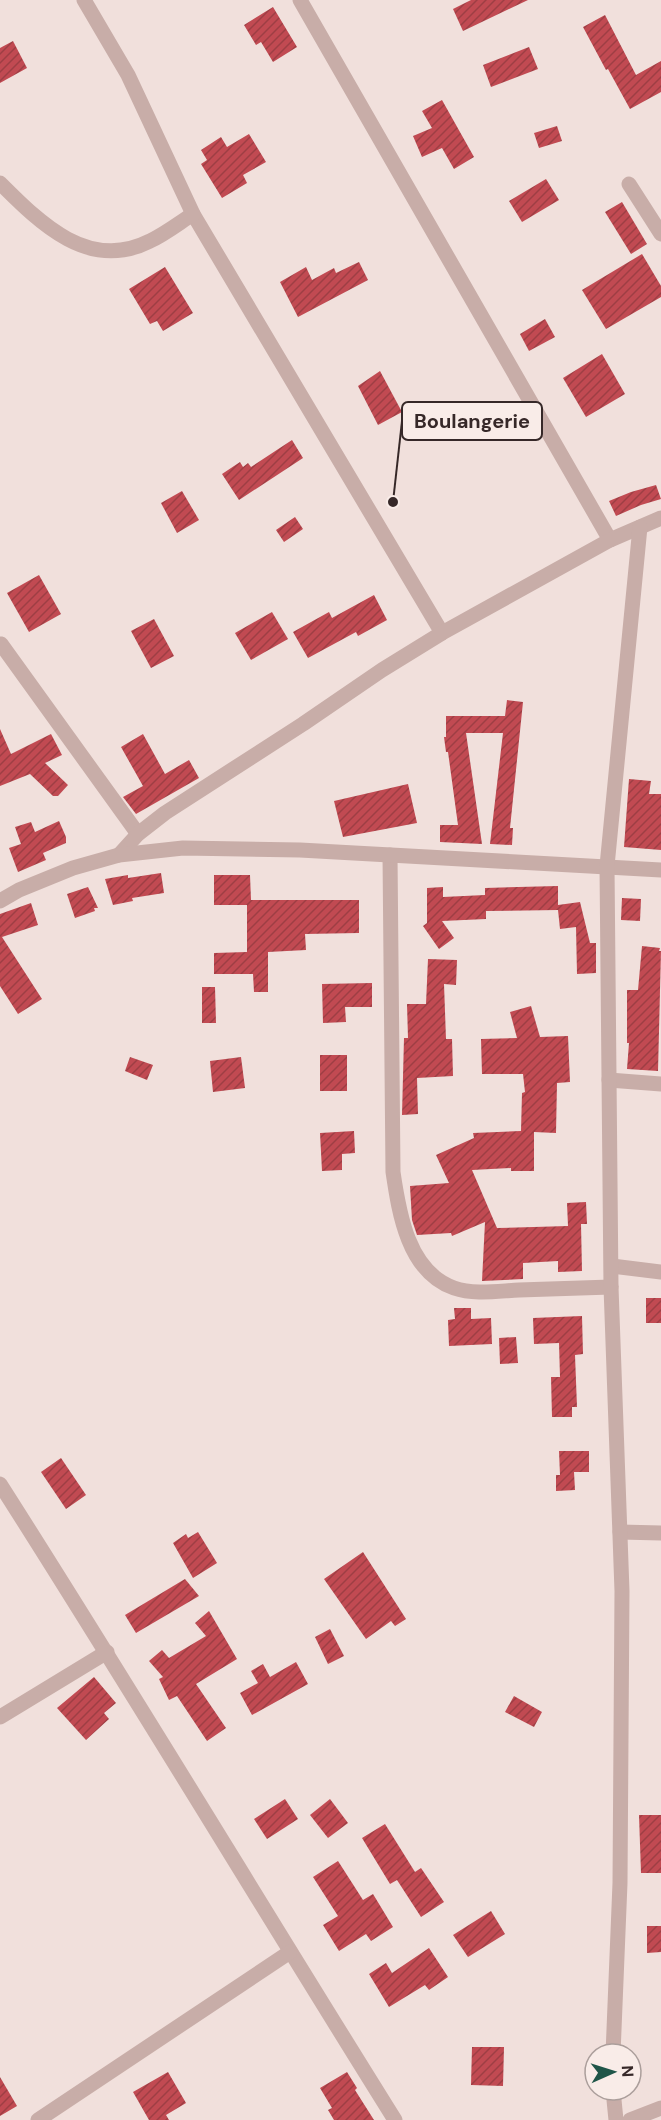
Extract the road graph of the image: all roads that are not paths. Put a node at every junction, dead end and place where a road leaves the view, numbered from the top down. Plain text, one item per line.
1 (84, 0) edge
2 (300, 0) edge
3 (0, 183) edge
4 (629, 184) dead end
5 (194, 214) junction
6 (661, 234) edge
7 (661, 518) edge
8 (640, 527) junction
9 (610, 540) junction
10 (442, 633) junction
11 (1, 644) edge
12 (138, 834) junction
13 (119, 855) junction
14 (390, 855) junction
15 (607, 866) junction
16 (661, 870) edge
17 (0, 901) edge
18 (609, 1080) junction
19 (661, 1084) edge
20 (612, 1266) junction
21 (661, 1272) edge
22 (611, 1287) junction
23 (0, 1484) edge
24 (620, 1532) junction
25 (661, 1533) edge
26 (107, 1652) junction
27 (0, 1717) edge
28 (290, 1952) junction
29 (613, 2042) edge
30 (614, 2102) edge
31 (661, 2108) edge
32 (38, 2120) edge
33 (395, 2120) edge
34 (616, 2120) edge
35 (630, 2120) edge

1 - 5 street
2 - 9 street
3 - 5 street
4 - 6 street
5 - 10 street
7 - 8 street
8 - 9 street
8 - 15 street
9 - 10 street
10 - 12 street
11 - 12 street
12 - 13 street
13 - 14 street
13 - 17 street
14 - 15 street
14 - 22 street
15 - 16 street
15 - 18 street
18 - 19 street
18 - 20 street
20 - 21 street
20 - 22 street
22 - 24 street
23 - 26 street
24 - 25 street
24 - 29 street
26 - 27 street
26 - 28 street
28 - 32 street
28 - 33 street
30 - 34 street
31 - 35 street

